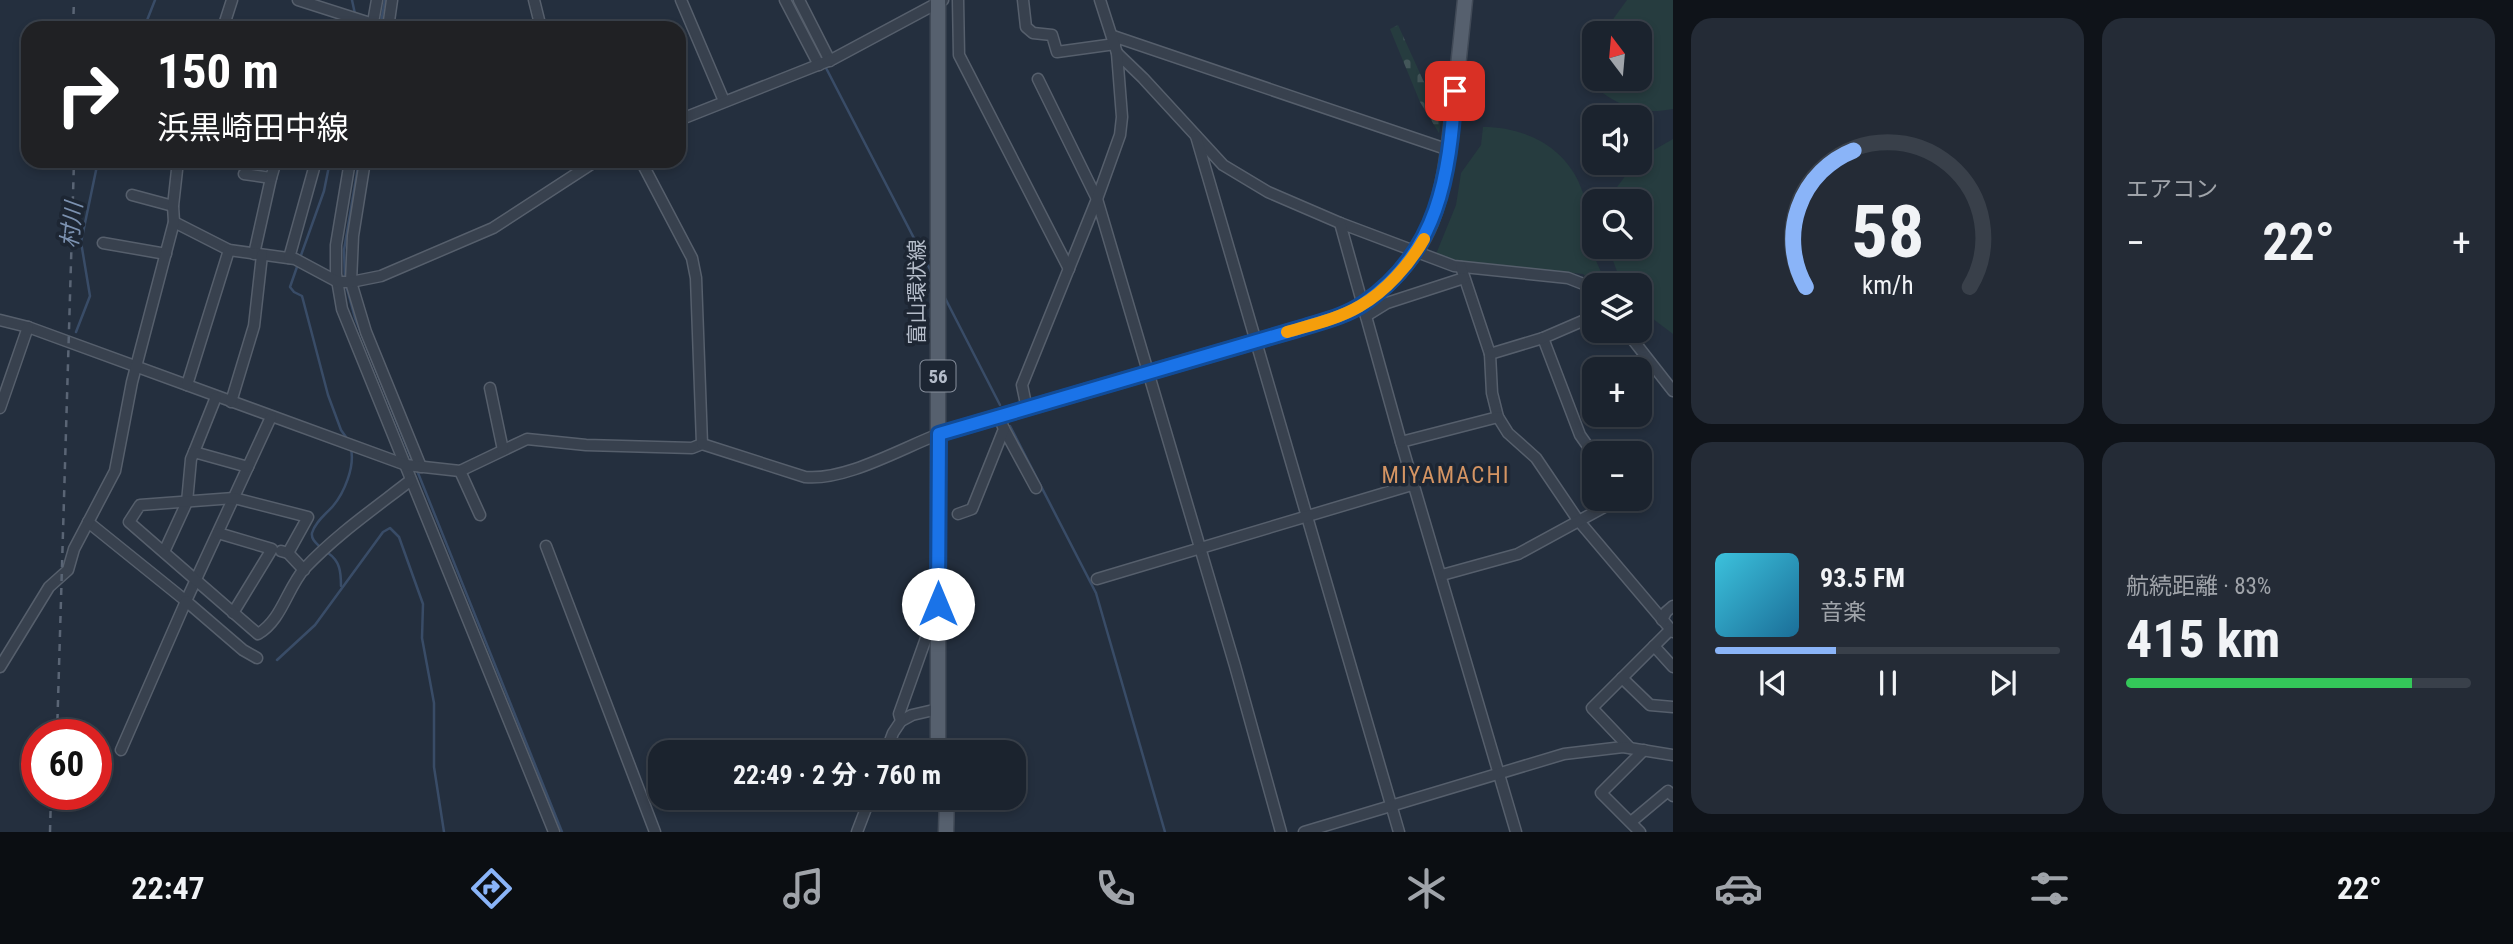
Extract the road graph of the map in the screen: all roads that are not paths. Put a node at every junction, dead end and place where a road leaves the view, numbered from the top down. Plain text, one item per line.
1 (232, 0) edge
2 (298, 0) edge
3 (377, 0) edge
4 (393, 0) edge
5 (534, 0) edge
6 (681, 0) edge
7 (785, 0) edge
8 (799, 0) edge
9 (958, 0) edge
10 (1023, 0) edge
11 (1100, 0) edge
12 (1465, 0) edge
13 (940, 1) edge
14 (225, 21) edge
15 (355, 21) edge
16 (372, 21) edge
17 (389, 21) edge
18 (539, 21) edge
19 (1115, 45) junction
20 (824, 63) junction
21 (1038, 79) dead end
22 (724, 101) junction
23 (686, 117) edge
24 (1196, 136) junction
25 (1449, 150) junction
26 (177, 168) edge
27 (274, 168) edge
28 (314, 168) edge
29 (349, 168) edge
30 (364, 168) edge
31 (585, 168) edge
32 (645, 168) edge
33 (244, 174) dead end
34 (271, 178) junction
35 (132, 195) dead end
36 (1097, 198) junction
37 (173, 206) junction
38 (174, 222) junction
39 (1340, 223) junction
40 (103, 243) dead end
41 (229, 250) junction
42 (1416, 252) junction
43 (166, 254) junction
44 (258, 255) junction
45 (289, 258) junction
46 (1069, 269) junction
47 (1462, 273) junction
48 (338, 282) junction
49 (351, 282) junction
50 (1582, 283) edge
51 (1364, 311) junction
52 (0, 320) edge
53 (1582, 321) edge
54 (28, 327) junction
55 (1543, 338) junction
56 (1255, 342) junction
57 (1635, 343) edge
58 (1490, 354) junction
59 (136, 366) junction
60 (1149, 373) junction
61 (187, 385) junction
62 (490, 388) dead end
63 (1673, 391) edge
64 (216, 397) junction
65 (231, 402) junction
66 (0, 408) edge
67 (1027, 409) junction
68 (271, 417) junction
69 (1498, 417) junction
70 (1001, 423) junction
71 (943, 433) junction
72 (1584, 441) edge
73 (1401, 442) junction
74 (702, 444) junction
75 (503, 450) junction
76 (194, 452) junction
77 (406, 465) junction
78 (248, 467) junction
79 (421, 467) junction
80 (460, 471) junction
81 (411, 480) junction
82 (1415, 484) junction
83 (1037, 488) dead end
84 (234, 498) junction
85 (187, 502) junction
86 (1596, 511) edge
87 (958, 514) dead end
88 (480, 515) dead end
89 (1307, 517) junction
90 (1578, 520) junction
91 (88, 522) junction
92 (218, 533) junction
93 (545, 546) dead end
94 (272, 549) junction
95 (1200, 550) junction
96 (163, 552) junction
97 (288, 553) junction
98 (304, 570) junction
99 (1442, 576) junction
100 (1097, 579) dead end
101 (196, 581) junction
102 (186, 601) junction
103 (938, 604) junction
104 (1673, 606) edge
105 (233, 612) junction
106 (1662, 620) junction
107 (1672, 631) edge
108 (1654, 646) junction
109 (257, 658) dead end
110 (0, 667) edge
111 (1673, 667) edge
112 (1622, 678) junction
113 (1673, 706) edge
114 (938, 709) junction
115 (901, 722) junction
116 (890, 740) edge
117 (938, 740) edge
118 (947, 740) edge
119 (1630, 748) junction
120 (121, 750) dead end
121 (1644, 750) junction
122 (1673, 755) edge
123 (1500, 773) junction
124 (1673, 796) edge
125 (1391, 806) junction
126 (865, 810) edge
127 (938, 810) edge
128 (947, 810) edge
129 (1631, 822) junction
130 (554, 832) edge
131 (655, 832) edge
132 (857, 832) edge
133 (938, 832) edge
134 (946, 832) edge
135 (1281, 832) edge
136 (1304, 832) edge
137 (1399, 832) edge
138 (1516, 832) edge
139 (1640, 832) edge

1 - 14 street
2 - 15 street
3 - 16 street
4 - 17 street
5 - 18 street
6 - 22 street
7 - 20 street
8 - 20 street
9 - 46 street
10 - 19 street
11 - 19 street
12 - 25 main road
13 - 20 street
13 - 71 main road, 富山環状線 / 56
19 - 24 street
19 - 25 street
19 - 36 street
20 - 22 street
21 - 36 street
22 - 23 street
24 - 39 street
24 - 56 street
25 - 42 main road
26 - 37 street
27 - 34 street
28 - 45 street
29 - 48 street
30 - 49 street
31 - 49 street
32 - 74 street
33 - 34 street
34 - 44 street
35 - 37 street
36 - 46 street
36 - 60 street
37 - 38 street
38 - 41 street
38 - 43 street
39 - 42 street
39 - 51 street
40 - 43 street
41 - 44 street
41 - 61 street
42 - 47 street
42 - 51 main road
43 - 59 street
44 - 45 street
44 - 65 street
45 - 48 street
46 - 67 street
47 - 50 street
47 - 51 street
47 - 58 street
48 - 49 street
48 - 77 street
49 - 79 street
51 - 56 main road
51 - 73 street
52 - 54 street
53 - 55 street
54 - 59 street
54 - 66 street
55 - 58 street
55 - 72 street
56 - 60 main road
56 - 89 street
57 - 63 street
58 - 69 street
59 - 61 street
59 - 91 street
60 - 67 main road
60 - 95 street
61 - 64 street
62 - 75 street
64 - 65 street
64 - 76 street
65 - 68 street
67 - 70 main road
68 - 77 street
68 - 78 street
69 - 73 street
69 - 90 street
70 - 71 main road
70 - 83 street
70 - 87 street
71 - 74 street
71 - 103 main road, 富山環状線 / 56
71 - 118 main road, 富山環状線 / 56
73 - 82 street
74 - 75 street
75 - 80 street
76 - 78 street
76 - 85 street
77 - 79 street
77 - 81 street
78 - 84 street
79 - 80 street
80 - 88 street
81 - 98 street
81 - 130 street
82 - 89 street
82 - 99 street
84 - 85 street
84 - 92 street
84 - 97 street
85 - 96 street
85 - 96 street
86 - 90 street
89 - 95 street
89 - 125 street
90 - 99 street
90 - 106 street
91 - 102 street
91 - 110 street
92 - 94 street
92 - 101 street
93 - 131 street
94 - 97 street
94 - 105 street
95 - 100 street
95 - 135 street
96 - 101 street
97 - 98 street
98 - 105 street
99 - 123 street
101 - 102 street
101 - 105 street
102 - 109 street
102 - 120 street
103 - 114 main road, 富山環状線 / 56
103 - 115 street
104 - 106 street
106 - 107 street
107 - 108 street
108 - 111 street
108 - 112 street
112 - 113 street
112 - 119 street
114 - 115 street
114 - 117 main road, 富山環状線 / 56
115 - 116 street
119 - 121 street
119 - 123 street
121 - 122 street
121 - 129 street
123 - 125 street
123 - 138 street
124 - 129 street
125 - 136 street
125 - 137 street
126 - 132 street
127 - 133 main road
128 - 134 main road
129 - 139 street

